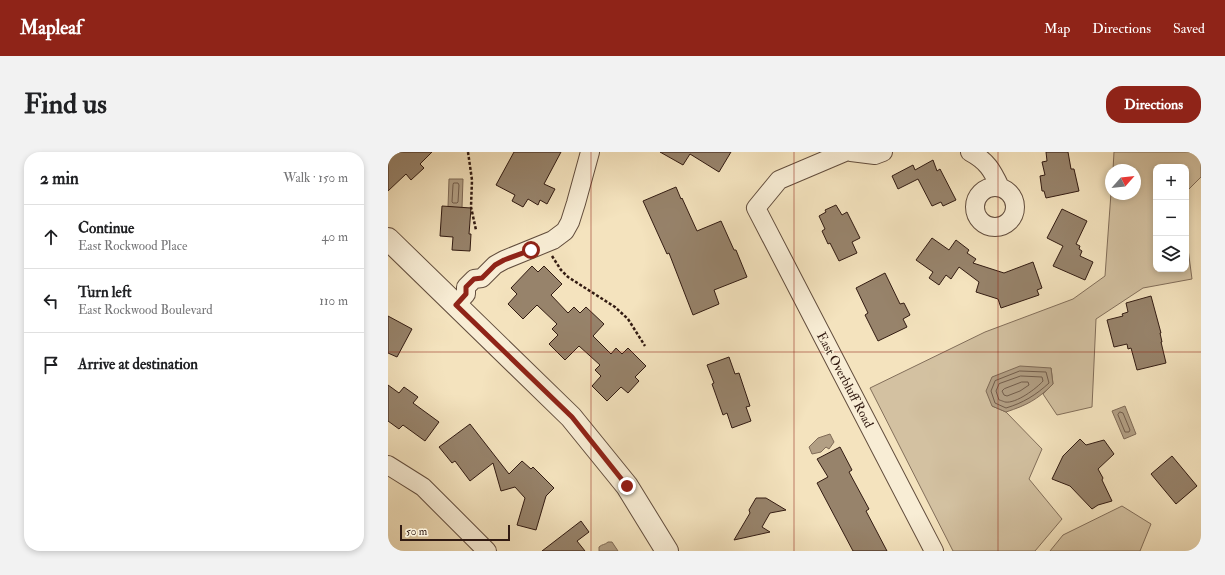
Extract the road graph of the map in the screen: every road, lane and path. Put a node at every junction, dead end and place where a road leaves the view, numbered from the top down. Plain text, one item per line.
1 (468, 152) edge
2 (590, 152) edge
3 (845, 152) edge
4 (851, 152) edge
5 (883, 152) edge
6 (970, 152) edge
7 (1000, 187) dead end
8 (476, 230) dead end
9 (388, 239) edge
10 (544, 244) junction
11 (461, 299) junction
12 (646, 346) dead end
13 (388, 465) edge
14 (487, 551) edge
15 (667, 551) edge
16 (934, 551) edge

1 - 8 path
2 - 10 street
3 - 16 street, East Overbluff Road
4 - 5 street
6 - 7 street
9 - 11 street
10 - 11 street
10 - 12 path
11 - 15 street
13 - 14 street

